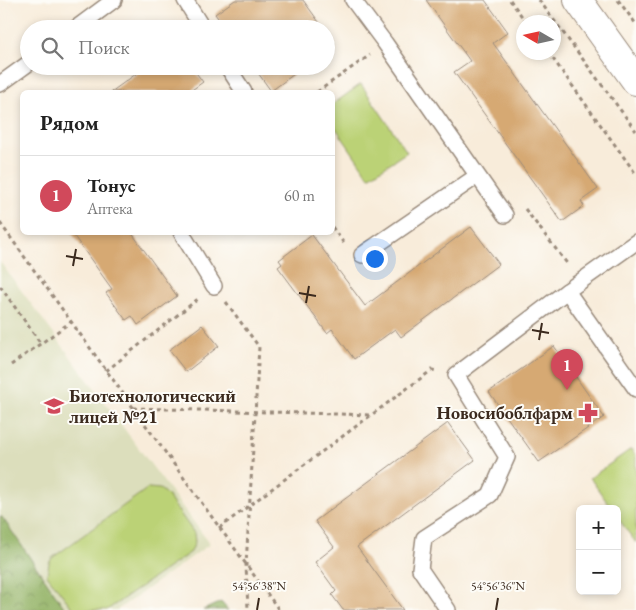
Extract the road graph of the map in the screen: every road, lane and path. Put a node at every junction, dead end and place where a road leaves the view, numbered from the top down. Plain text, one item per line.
1 (114, 0) edge
2 (185, 0) edge
3 (353, 0) edge
4 (510, 0) edge
5 (539, 0) edge
6 (578, 0) edge
7 (618, 0) edge
8 (521, 15) edge
9 (87, 20) edge
10 (197, 20) edge
11 (636, 24) edge
12 (385, 43) junction
13 (554, 60) edge
14 (20, 70) edge
15 (233, 75) edge
16 (636, 81) edge
17 (0, 84) edge
18 (243, 90) edge
19 (320, 90) edge
20 (636, 131) edge
21 (636, 174) edge
22 (477, 176) junction
23 (502, 210) joint
24 (0, 223) edge
25 (183, 235) edge
26 (636, 242) edge
27 (362, 255) dead end
28 (571, 268) dead end
29 (0, 286) edge
30 (214, 286) junction
31 (567, 291) junction
32 (72, 321) junction
33 (41, 344) junction
34 (11, 366) dead end
35 (106, 371) junction
36 (456, 374) junction
37 (636, 389) edge
38 (132, 408) junction
39 (256, 411) junction
40 (372, 415) junction
41 (250, 505) junction
42 (219, 528) junction
43 (246, 565) junction
44 (248, 610) edge
45 (279, 610) edge
46 (448, 610) edge

1 - 9 lane
2 - 10 lane
3 - 12 lane
4 - 8 path
5 - 20 path
6 - 16 street
7 - 11 path
12 - 19 path
12 - 22 lane
13 - 21 path
14 - 17 lane
15 - 18 lane
22 - 23 lane
22 - 27 lane
23 - 28 path
24 - 32 path
25 - 30 lane
26 - 31 lane
29 - 33 path
30 - 35 path
30 - 39 path
31 - 36 lane
31 - 37 lane
32 - 33 path
32 - 35 path
33 - 34 path
35 - 38 path
36 - 40 path
36 - 46 lane
38 - 39 path
38 - 42 path
39 - 40 path
39 - 41 path
40 - 41 path
41 - 42 path
41 - 43 path
42 - 43 path
43 - 44 path
43 - 45 path

